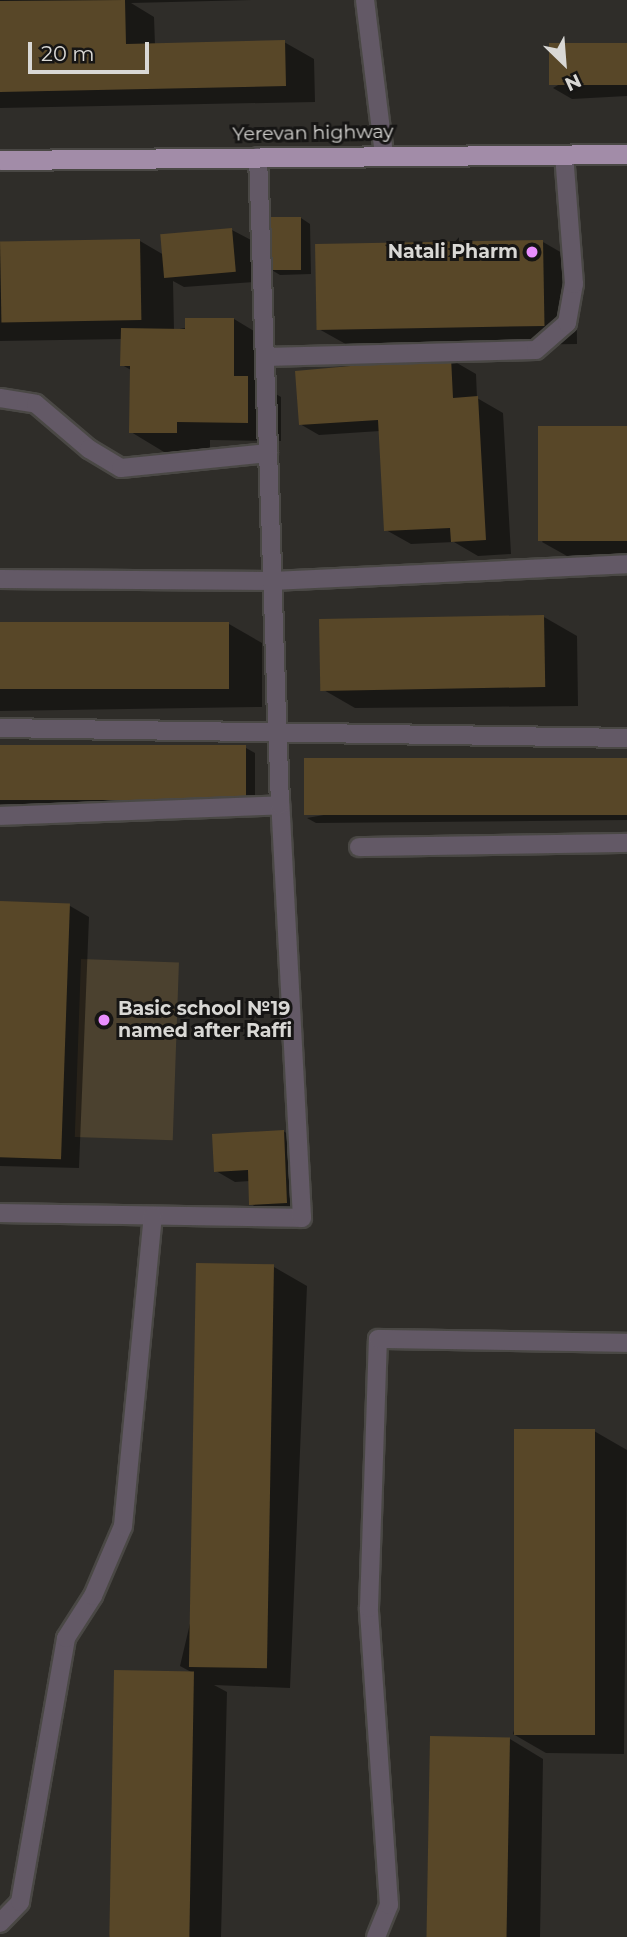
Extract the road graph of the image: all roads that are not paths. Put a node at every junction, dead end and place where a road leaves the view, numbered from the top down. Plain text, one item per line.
1 (365, 0) edge
2 (627, 154) edge
3 (384, 155) junction
4 (565, 155) junction
5 (258, 157) junction
6 (0, 160) edge
7 (265, 358) junction
8 (0, 398) edge
9 (268, 453) junction
10 (627, 564) edge
11 (0, 579) edge
12 (272, 581) junction
13 (0, 728) edge
14 (277, 736) junction
15 (627, 738) edge
16 (279, 805) junction
17 (0, 816) edge
18 (627, 843) edge
19 (359, 847) dead end
20 (0, 1213) edge
21 (153, 1216) junction
22 (627, 1343) edge
23 (0, 1923) edge
24 (376, 1937) edge

1 - 3 lane
2 - 4 highway, Yerevan highway
3 - 4 highway, Yerevan highway
3 - 5 highway, Yerevan highway
4 - 7 lane
5 - 6 highway, Yerevan highway
5 - 7 lane
7 - 9 lane
8 - 9 lane
9 - 12 lane
10 - 12 lane
11 - 12 lane
12 - 14 lane
13 - 14 lane
14 - 15 lane
14 - 16 lane
16 - 17 lane
16 - 21 lane
18 - 19 lane
20 - 21 lane
21 - 23 lane
22 - 24 lane

